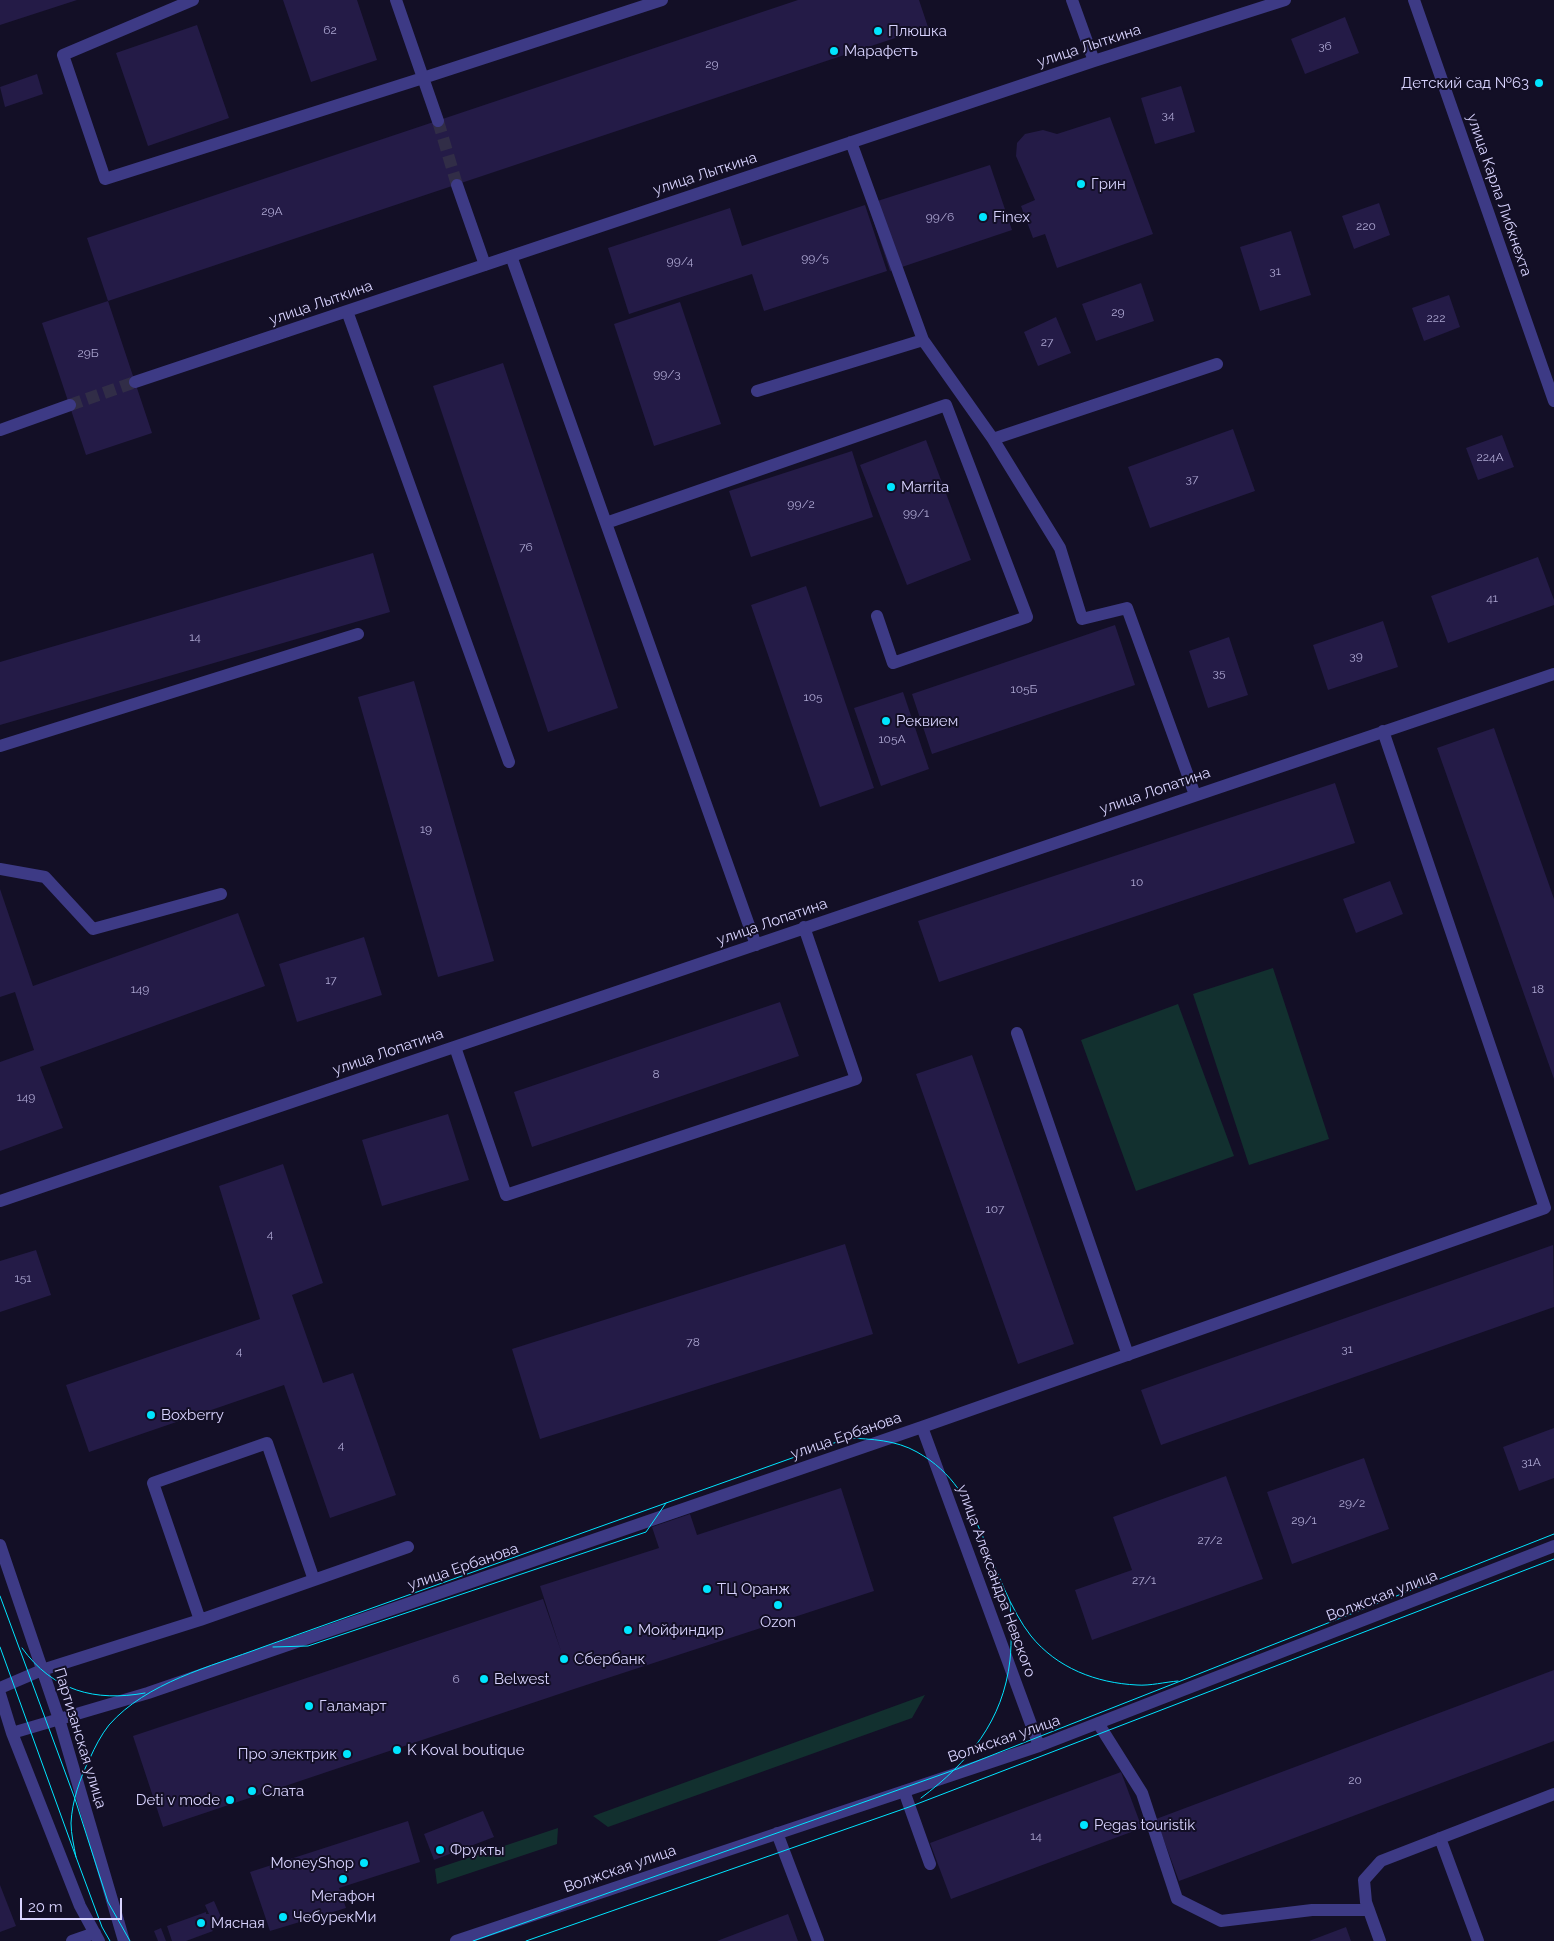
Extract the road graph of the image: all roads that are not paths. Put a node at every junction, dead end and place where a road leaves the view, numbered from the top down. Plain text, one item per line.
1 (194, 0) edge
2 (396, 0) edge
3 (662, 0) edge
4 (1072, 0) edge
5 (1285, 0) edge
6 (1414, 0) edge
7 (1094, 61) junction
8 (422, 78) junction
9 (438, 121) tunnel mouth
10 (851, 142) junction
11 (457, 184) tunnel mouth
12 (511, 256) junction
13 (485, 265) junction
14 (347, 311) junction
15 (923, 340) junction
16 (1217, 364) dead end
17 (135, 382) tunnel mouth
18 (757, 392) dead end
19 (1554, 401) edge
20 (70, 405) tunnel mouth
21 (0, 430) edge
22 (993, 439) junction
23 (606, 523) junction
24 (877, 616) dead end
25 (358, 634) dead end
26 (1554, 674) edge
27 (1383, 731) junction
28 (0, 746) edge
29 (509, 762) dead end
30 (1195, 795) junction
31 (0, 869) edge
32 (221, 894) dead end
33 (804, 927) junction
34 (756, 945) junction
35 (1017, 1033) dead end
36 (455, 1047) junction
37 (0, 1201) edge
38 (1128, 1355) junction
39 (922, 1427) junction
40 (0, 1545) edge
41 (1554, 1546) edge
42 (408, 1547) dead end
43 (314, 1580) junction
44 (200, 1620) junction
45 (42, 1670) junction
46 (0, 1688) edge
47 (0, 1694) edge
48 (59, 1719) junction
49 (1098, 1723) junction
50 (12, 1733) junction
51 (1039, 1746) junction
52 (904, 1791) junction
53 (1554, 1794) edge
54 (777, 1833) junction
55 (1440, 1838) junction
56 (930, 1864) dead end
57 (1369, 1910) junction
58 (97, 1937) edge
59 (72, 1941) edge
60 (124, 1941) edge
61 (456, 1941) edge
62 (818, 1941) edge
63 (1380, 1941) edge
64 (1478, 1941) edge

1 - 8 street
2 - 8 street
3 - 8 street
4 - 7 street
5 - 7 street, улица Лыткина
6 - 19 street, улица Карла Либкнехта
7 - 10 street, улица Лыткина
8 - 9 street
10 - 12 street, улица Лыткина
10 - 15 street
11 - 13 street
12 - 13 street, улица Лыткина
12 - 23 street
13 - 14 street, улица Лыткина
14 - 17 street, улица Лыткина
14 - 29 street
15 - 18 street
15 - 22 street
16 - 22 street
20 - 21 street
22 - 30 street
23 - 24 street
23 - 34 street
25 - 28 street
26 - 27 street, улица Лопатина
27 - 30 street, улица Лопатина
27 - 38 street, улица Ербанова
30 - 33 street, улица Лопатина
31 - 32 street
33 - 34 street, улица Лопатина
33 - 36 street
34 - 36 street, улица Лопатина
35 - 38 street
36 - 37 street, улица Лопатина
38 - 39 street, улица Ербанова
39 - 48 street, улица Ербанова
39 - 51 street, улица Александра Невского
40 - 45 street, Партизанская улица
41 - 49 street, Волжская улица
42 - 43 street
43 - 44 street
43 - 44 street
44 - 45 street
45 - 46 street
45 - 48 street, Партизанская улица
47 - 50 street
48 - 50 street, улица Ербанова
48 - 60 street, Партизанская улица
49 - 51 street, Волжская улица
49 - 57 street
50 - 58 street
51 - 52 street, Волжская улица
52 - 54 street, Волжская улица
52 - 56 street
53 - 55 street
54 - 61 street, Волжская улица
54 - 62 street
55 - 57 street
55 - 64 street
57 - 63 street
58 - 59 street

